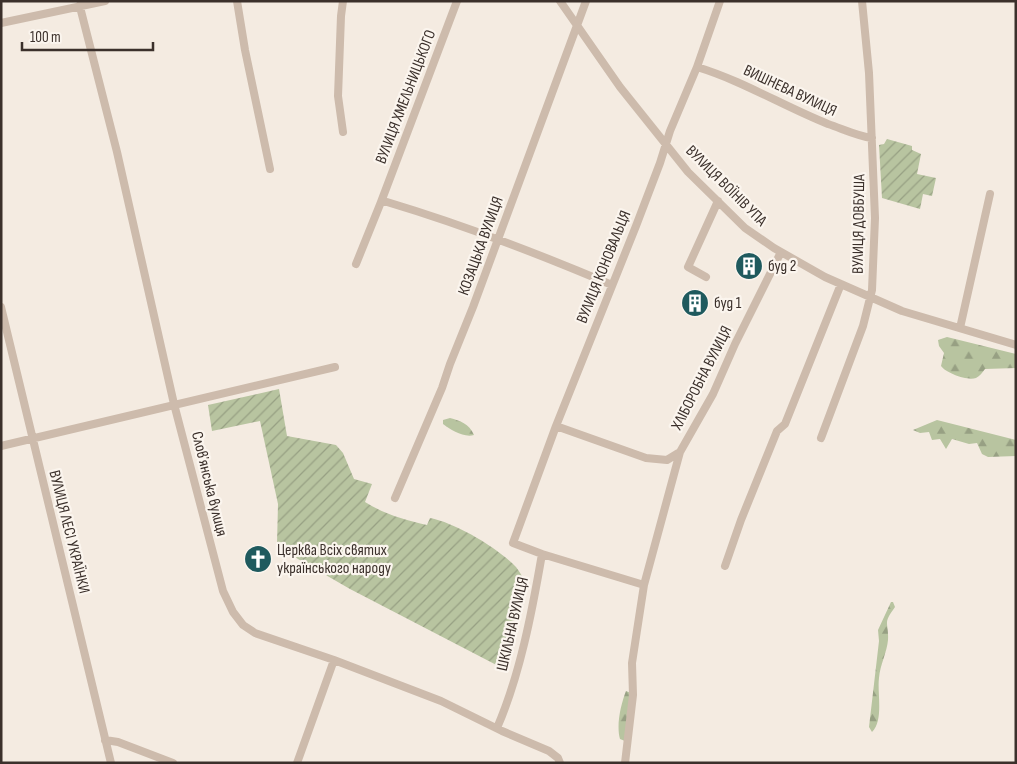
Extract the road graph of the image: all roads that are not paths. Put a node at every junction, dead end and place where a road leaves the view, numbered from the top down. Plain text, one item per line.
1 (105, 1) edge
2 (237, 1) edge
3 (343, 1) edge
4 (457, 1) edge
5 (560, 1) edge
6 (586, 1) edge
7 (720, 1) edge
8 (862, 1) edge
9 (80, 4) edge
10 (1, 23) edge
11 (578, 26) junction
12 (697, 67) junction
13 (343, 132) dead end
14 (872, 138) junction
15 (666, 144) junction
16 (270, 169) dead end
17 (990, 194) dead end
18 (718, 201) junction
19 (381, 202) junction
20 (497, 240) junction
21 (781, 252) junction
22 (356, 264) dead end
23 (706, 277) dead end
24 (841, 284) junction
25 (612, 285) junction
26 (869, 297) junction
27 (1, 308) edge
28 (960, 328) junction
29 (1016, 346) edge
30 (335, 366) dead end
31 (174, 404) junction
32 (556, 426) junction
33 (821, 438) dead end
34 (32, 439) junction
35 (1, 446) edge
36 (680, 452) junction
37 (395, 498) dead end
38 (542, 554) junction
39 (725, 566) dead end
40 (644, 584) junction
41 (334, 660) junction
42 (497, 728) junction
43 (105, 740) junction
44 (110, 763) edge
45 (173, 763) edge
46 (297, 763) edge
47 (560, 763) edge
48 (625, 763) edge

1 - 9 street
2 - 16 street
3 - 13 street
4 - 19 street, ВУЛИЦЯ ХМЕЛЬНИЦЬКОГО
5 - 11 street, ВУЛИЦЯ ВОЇНІВ УПА
6 - 11 street, КОЗАЦЬКА ВУЛИЦЯ
7 - 12 street, ВУЛИЦЯ КОНОВАЛЬЦЯ
8 - 14 street, ВУЛИЦЯ ДОВБУША
9 - 10 street
9 - 31 street, Словʼянська вулиця
11 - 15 street, ВУЛИЦЯ ВОЇНІВ УПА
11 - 20 street, КОЗАЦЬКА ВУЛИЦЯ
12 - 14 street, ВИШНЕВА ВУЛИЦЯ
12 - 15 street, ВУЛИЦЯ КОНОВАЛЬЦЯ
14 - 26 street, ВУЛИЦЯ ДОВБУША
15 - 18 street, ВУЛИЦЯ ВОЇНІВ УПА
15 - 25 street, ВУЛИЦЯ КОНОВАЛЬЦЯ
17 - 28 street
18 - 21 street, ВУЛИЦЯ ВОЇНІВ УПА
18 - 23 street
19 - 20 street
19 - 22 street, ВУЛИЦЯ ХМЕЛЬНИЦЬКОГО
20 - 25 street
20 - 37 street, КОЗАЦЬКА ВУЛИЦЯ
21 - 24 street, ВУЛИЦЯ ВОЇНІВ УПА
21 - 36 street, ХЛІБОРОБНА ВУЛИЦЯ
24 - 26 street, ВУЛИЦЯ ВОЇНІВ УПА
24 - 39 street
25 - 32 street, ВУЛИЦЯ КОНОВАЛЬЦЯ
26 - 28 street, ВУЛИЦЯ ВОЇНІВ УПА
26 - 33 street, ВУЛИЦЯ ДОВБУША
27 - 34 street, ВУЛИЦЯ ЛЕСІ УКРАЇНКИ
28 - 29 street, ВУЛИЦЯ ВОЇНІВ УПА
30 - 31 street
31 - 34 street
31 - 41 street, Словʼянська вулиця
32 - 36 street, ХЛІБОРОБНА ВУЛИЦЯ
32 - 38 street, ВУЛИЦЯ КОНОВАЛЬЦЯ
34 - 35 street
34 - 43 street, ВУЛИЦЯ ЛЕСІ УКРАЇНКИ
36 - 40 street
38 - 40 street
38 - 42 street, ШКІЛЬНА ВУЛИЦЯ
40 - 48 street
41 - 42 street, Словʼянська вулиця
41 - 46 street
42 - 47 street, Словʼянська вулиця
43 - 44 street, ВУЛИЦЯ ЛЕСІ УКРАЇНКИ
43 - 45 street

